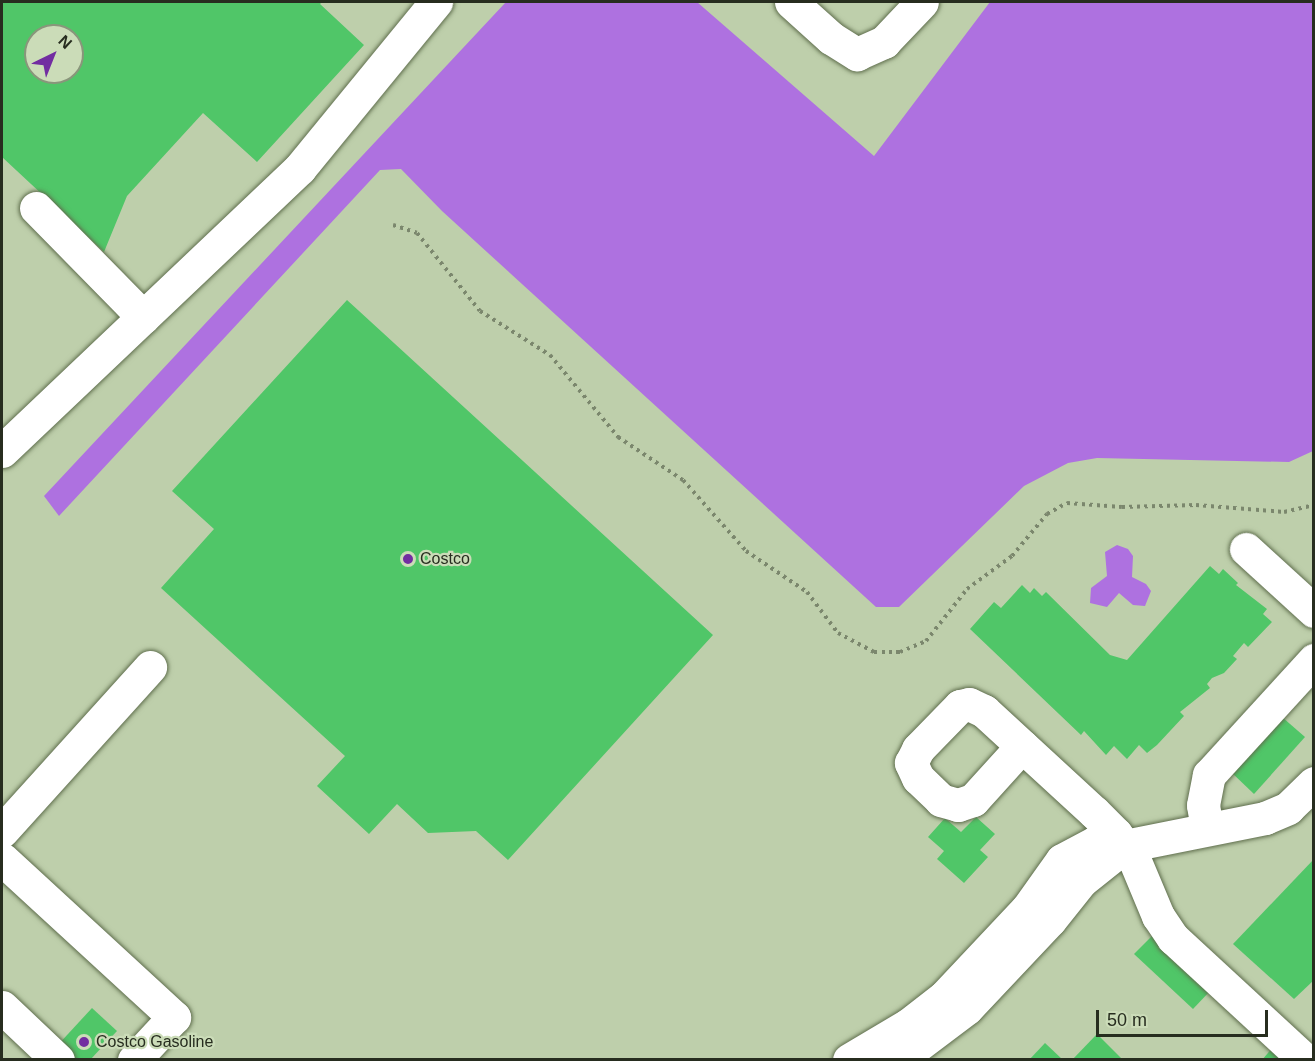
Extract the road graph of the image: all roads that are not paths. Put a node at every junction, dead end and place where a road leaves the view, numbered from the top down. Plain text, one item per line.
1 (436, 2) edge
2 (791, 2) edge
3 (922, 2) edge
4 (36, 208) dead end
5 (143, 317) junction
6 (2, 451) edge
7 (1246, 549) dead end
8 (1314, 611) edge
9 (1314, 660) edge
10 (150, 667) dead end
11 (1023, 746) dead end
12 (1314, 783) edge
13 (1207, 828) junction
14 (2, 831) edge
15 (1125, 846) junction
16 (2, 859) edge
17 (1013, 943) junction
18 (2, 1007) edge
19 (58, 1059) edge
20 (134, 1059) edge
21 (849, 1059) edge
22 (898, 1059) edge
23 (1305, 1059) edge

1 - 5 street
2 - 3 street
4 - 5 street
5 - 6 street
7 - 8 street
9 - 13 street
10 - 14 street
11 - 15 street
12 - 13 street
13 - 15 street
15 - 17 street
15 - 23 street
16 - 20 street
17 - 21 street
17 - 22 street
18 - 19 street

